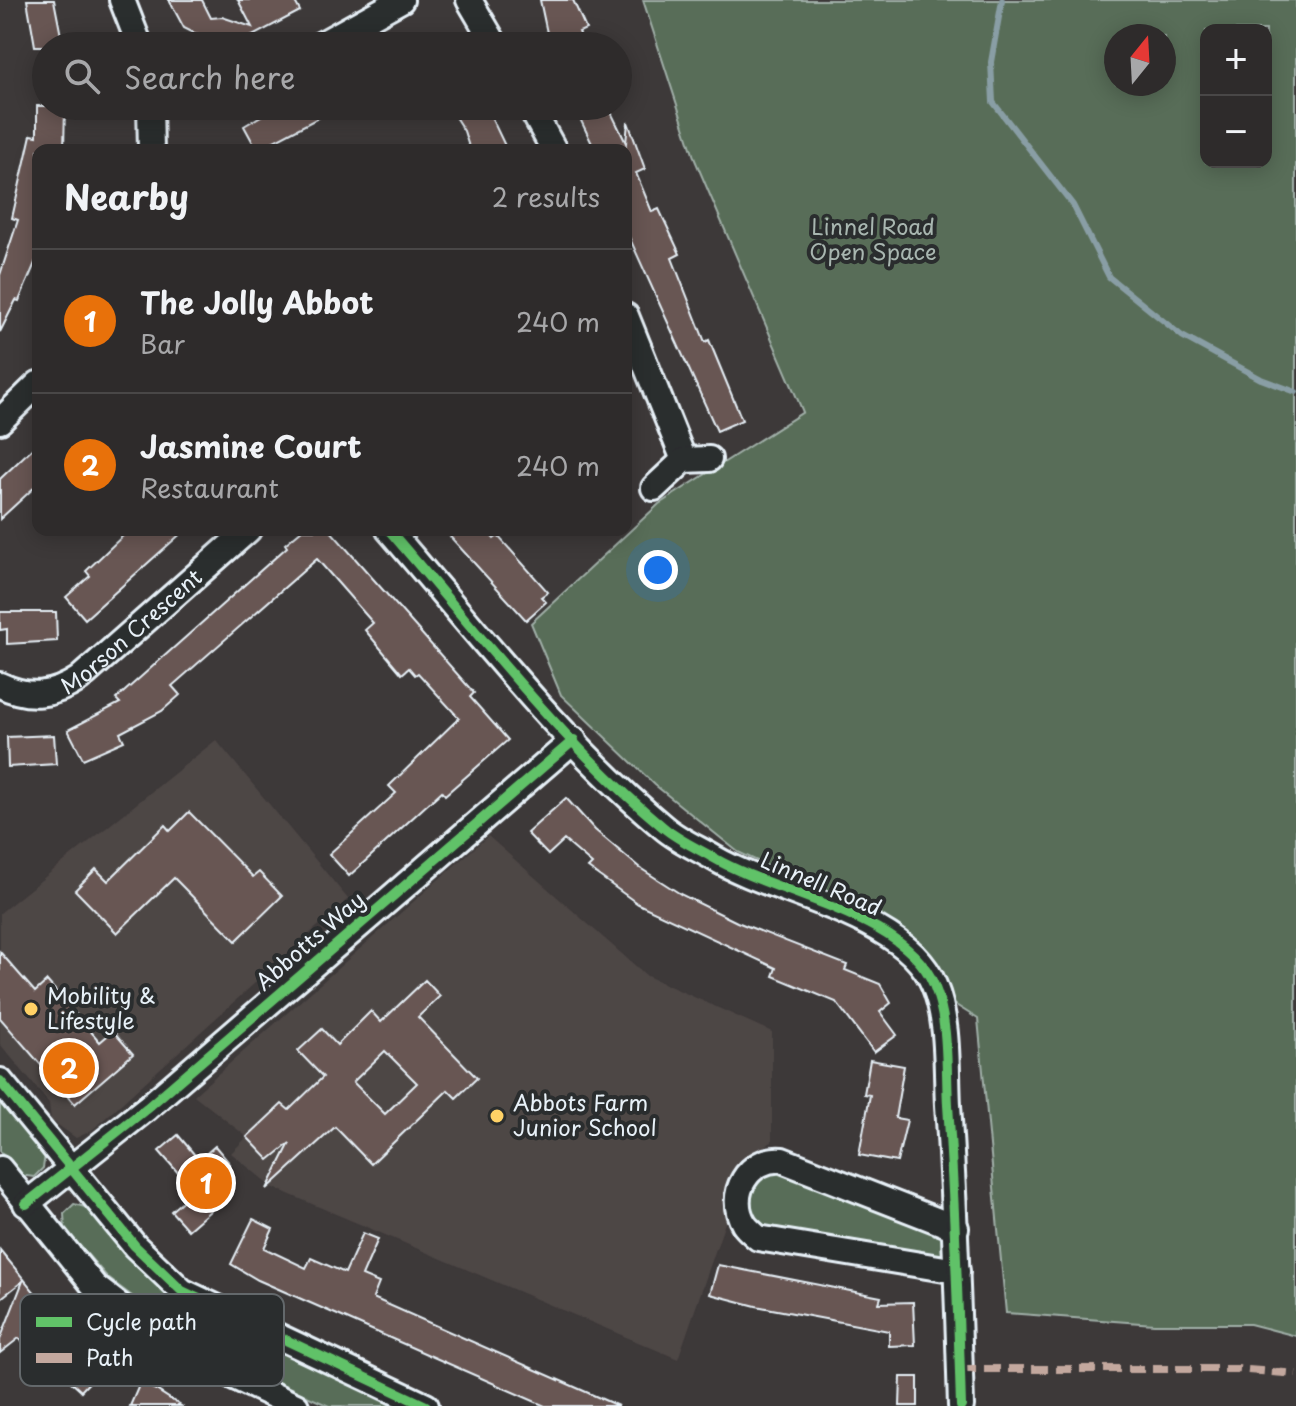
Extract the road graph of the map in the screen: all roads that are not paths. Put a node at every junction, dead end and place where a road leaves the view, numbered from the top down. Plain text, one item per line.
1 (122, 0) edge
2 (401, 0) edge
3 (469, 0) edge
4 (135, 32) edge
5 (343, 32) edge
6 (488, 32) edge
7 (150, 120) edge
8 (538, 120) edge
9 (151, 144) edge
10 (551, 144) edge
11 (632, 331) edge
12 (32, 390) edge
13 (0, 421) edge
14 (709, 459) dead end
15 (684, 460) junction
16 (654, 488) dead end
17 (241, 536) edge
18 (394, 536) edge
19 (0, 685) edge
20 (574, 740) junction
21 (0, 1081) edge
22 (0, 1169) edge
23 (69, 1169) junction
24 (26, 1204) junction
25 (956, 1228) junction
26 (957, 1271) junction
27 (104, 1294) edge
28 (188, 1294) edge
29 (284, 1339) edge
30 (253, 1386) edge
31 (296, 1406) edge
32 (426, 1406) edge
33 (961, 1406) edge

1 - 4 street
2 - 5 street
3 - 6 street
7 - 9 street
8 - 10 street
11 - 15 street
12 - 13 street
14 - 15 street
15 - 16 street
17 - 19 street, Morson Crescent
18 - 20 street, Linnell Road
20 - 23 street, Abbotts Way
20 - 25 street, Linnell Road
21 - 23 street
22 - 24 street
23 - 24 street, Abbotts Way
23 - 28 street
24 - 27 street
25 - 26 street, Linnell Road
25 - 26 street
26 - 33 street, Linnell Road
29 - 32 street
30 - 31 street

